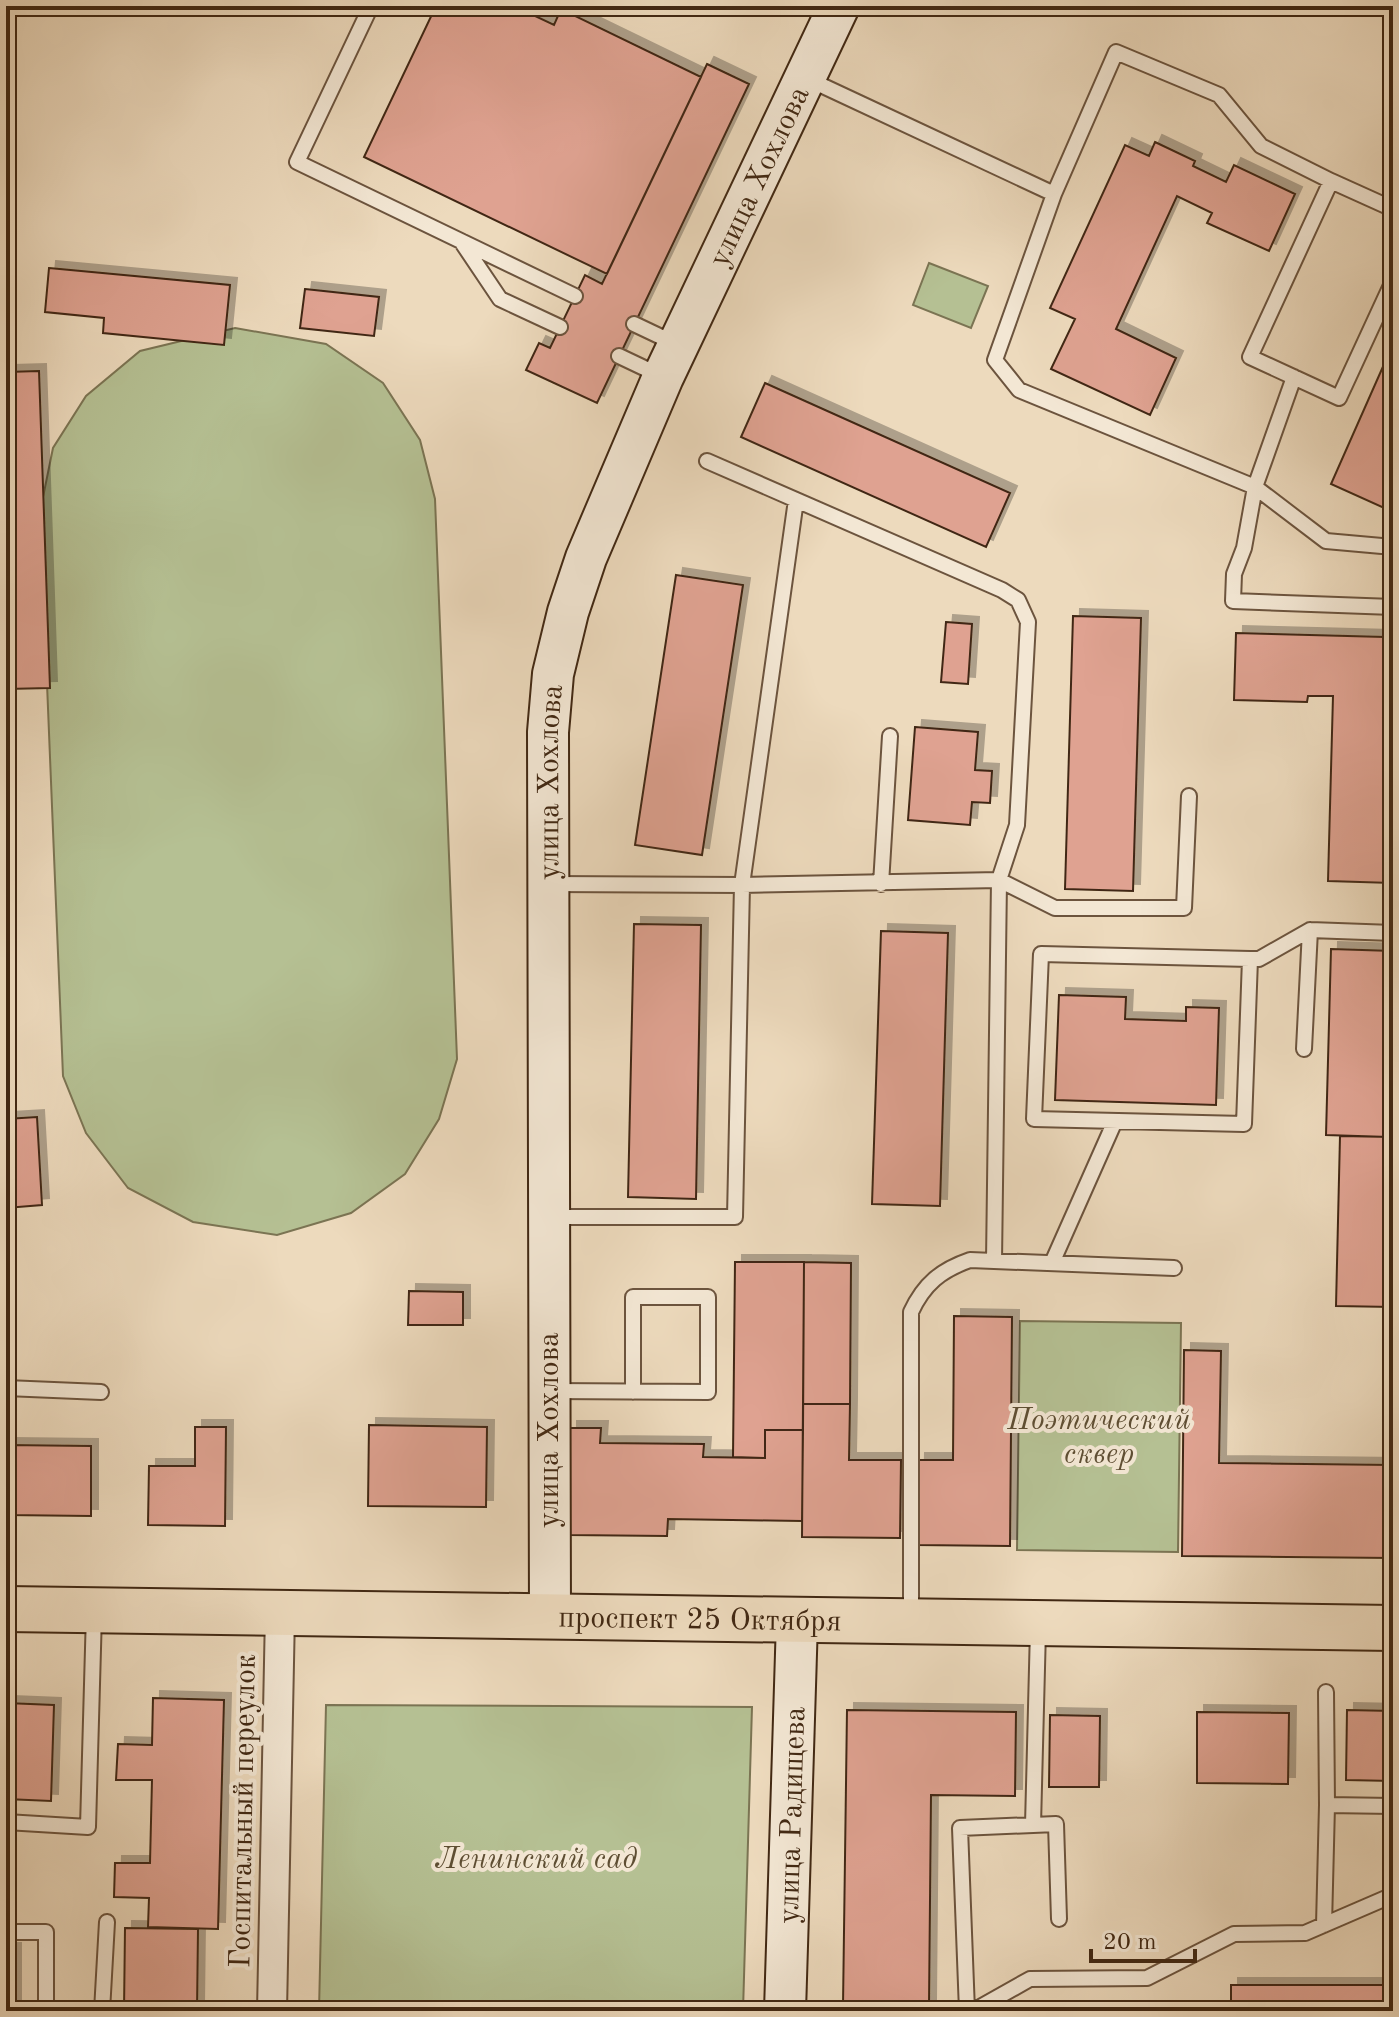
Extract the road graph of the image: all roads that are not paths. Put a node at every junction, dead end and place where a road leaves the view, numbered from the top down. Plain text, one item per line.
1 (371, 6) edge
2 (839, 6) edge
3 (807, 78) junction
4 (1331, 181) junction
5 (1054, 194) junction
6 (1393, 209) edge
7 (461, 241) junction
8 (1393, 281) edge
9 (575, 296) dead end
10 (634, 324) dead end
11 (560, 327) dead end
12 (619, 356) dead end
13 (671, 361) junction
14 (1294, 377) junction
15 (707, 461) dead end
16 (1255, 487) junction
17 (796, 500) junction
18 (1393, 547) edge
19 (1393, 607) edge
20 (890, 736) dead end
21 (1189, 796) dead end
22 (999, 880) junction
23 (548, 884) junction
24 (881, 884) junction
25 (742, 885) junction
26 (1310, 930) junction
27 (1393, 933) edge
28 (1250, 959) junction
29 (1304, 1049) dead end
30 (1115, 1121) junction
31 (548, 1217) junction
32 (994, 1261) junction
33 (1052, 1263) junction
34 (1174, 1268) dead end
35 (6, 1388) edge
36 (548, 1391) junction
37 (101, 1392) dead end
38 (633, 1392) junction
39 (6, 1609) edge
40 (94, 1611) junction
41 (280, 1613) junction
42 (550, 1618) junction
43 (797, 1621) junction
44 (911, 1623) junction
45 (1038, 1624) junction
46 (1393, 1628) edge
47 (1326, 1692) dead end
48 (1327, 1805) junction
49 (1393, 1806) edge
50 (6, 1822) edge
51 (1033, 1825) junction
52 (1393, 1895) edge
53 (1059, 1919) dead end
54 (107, 1922) dead end
55 (1324, 1925) junction
56 (6, 1932) edge
57 (46, 2011) edge
58 (102, 2011) edge
59 (272, 2011) edge
60 (785, 2011) edge
61 (967, 2011) edge
62 (973, 2011) edge

1 - 7 lane
2 - 3 street, улица Хохлова
3 - 5 lane
3 - 13 street, улица Хохлова
4 - 5 lane
4 - 6 lane
4 - 14 lane
5 - 16 lane
7 - 9 lane
7 - 11 lane
8 - 14 lane
10 - 13 lane
12 - 13 lane
13 - 23 street, улица Хохлова
14 - 16 lane
15 - 17 lane
16 - 18 lane
16 - 19 lane
17 - 22 lane
17 - 25 lane
20 - 24 lane
21 - 22 lane
22 - 24 lane
22 - 32 lane
23 - 25 lane
23 - 31 street, улица Хохлова
24 - 25 lane
25 - 31 lane
26 - 27 lane
26 - 28 lane
26 - 29 lane
28 - 30 lane
28 - 30 lane
30 - 33 lane
31 - 36 street, улица Хохлова
32 - 33 lane
32 - 44 lane
33 - 34 lane
35 - 37 lane
36 - 38 lane
36 - 42 street, улица Хохлова
38 - 38 lane
39 - 40 main road, проспект 25 Октября
40 - 41 main road, проспект 25 Октября
40 - 50 lane
41 - 42 main road, проспект 25 Октября
41 - 59 street, Госпитальный переулок
42 - 43 main road, проспект 25 Октября
43 - 44 main road, проспект 25 Октября
43 - 60 street, улица Радищева
44 - 45 main road, проспект 25 Октября
45 - 46 main road, проспект 25 Октября
45 - 51 lane
47 - 48 lane
48 - 49 lane
48 - 55 lane
51 - 53 lane
51 - 61 lane
52 - 55 lane
54 - 58 lane
55 - 62 lane
56 - 57 lane

